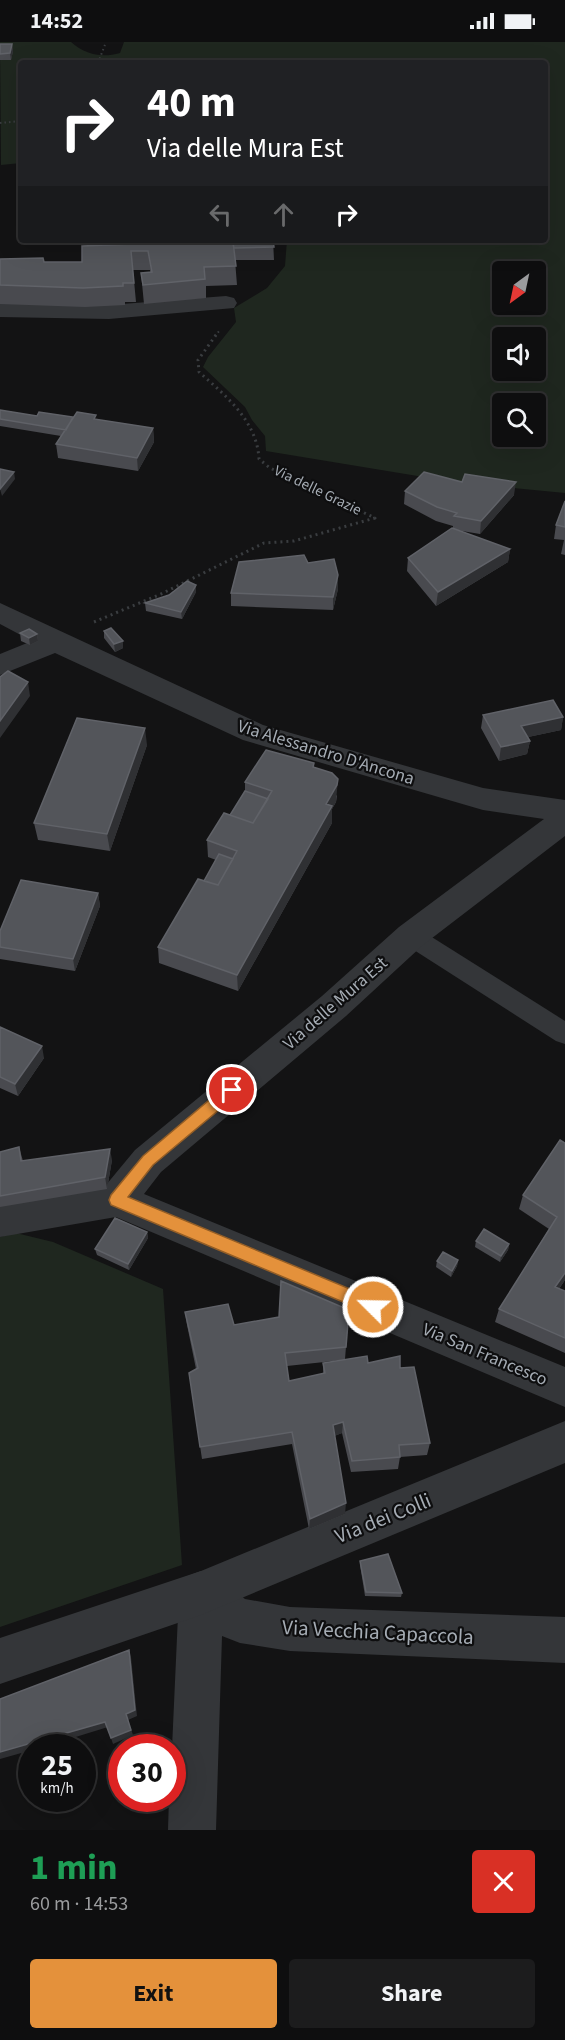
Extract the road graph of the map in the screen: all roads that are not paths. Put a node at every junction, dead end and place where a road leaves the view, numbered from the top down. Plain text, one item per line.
1 (226, 303) road end
2 (0, 310) edge
3 (0, 612) edge
4 (56, 642) junction
5 (0, 665) edge
6 (565, 811) edge
7 (565, 820) edge
8 (411, 936) junction
9 (565, 1034) edge
10 (117, 1200) junction
11 (0, 1221) edge
12 (565, 1387) edge
13 (565, 1442) edge
14 (201, 1593) junction
15 (565, 1640) edge
16 (0, 1660) edge
17 (192, 1830) edge

1 - 2 street
3 - 4 street, Via Alessandro D'Ancona
4 - 5 street
4 - 6 street, Via Alessandro D'Ancona
7 - 8 street, Via delle Mura Est
8 - 9 lane
8 - 10 street, Via delle Mura Est
10 - 11 street
10 - 12 street, Via San Francesco
13 - 14 street, Via dei Colli
14 - 15 street, Via Vecchia Capaccola
14 - 16 street, Via dei Colli
14 - 17 street

